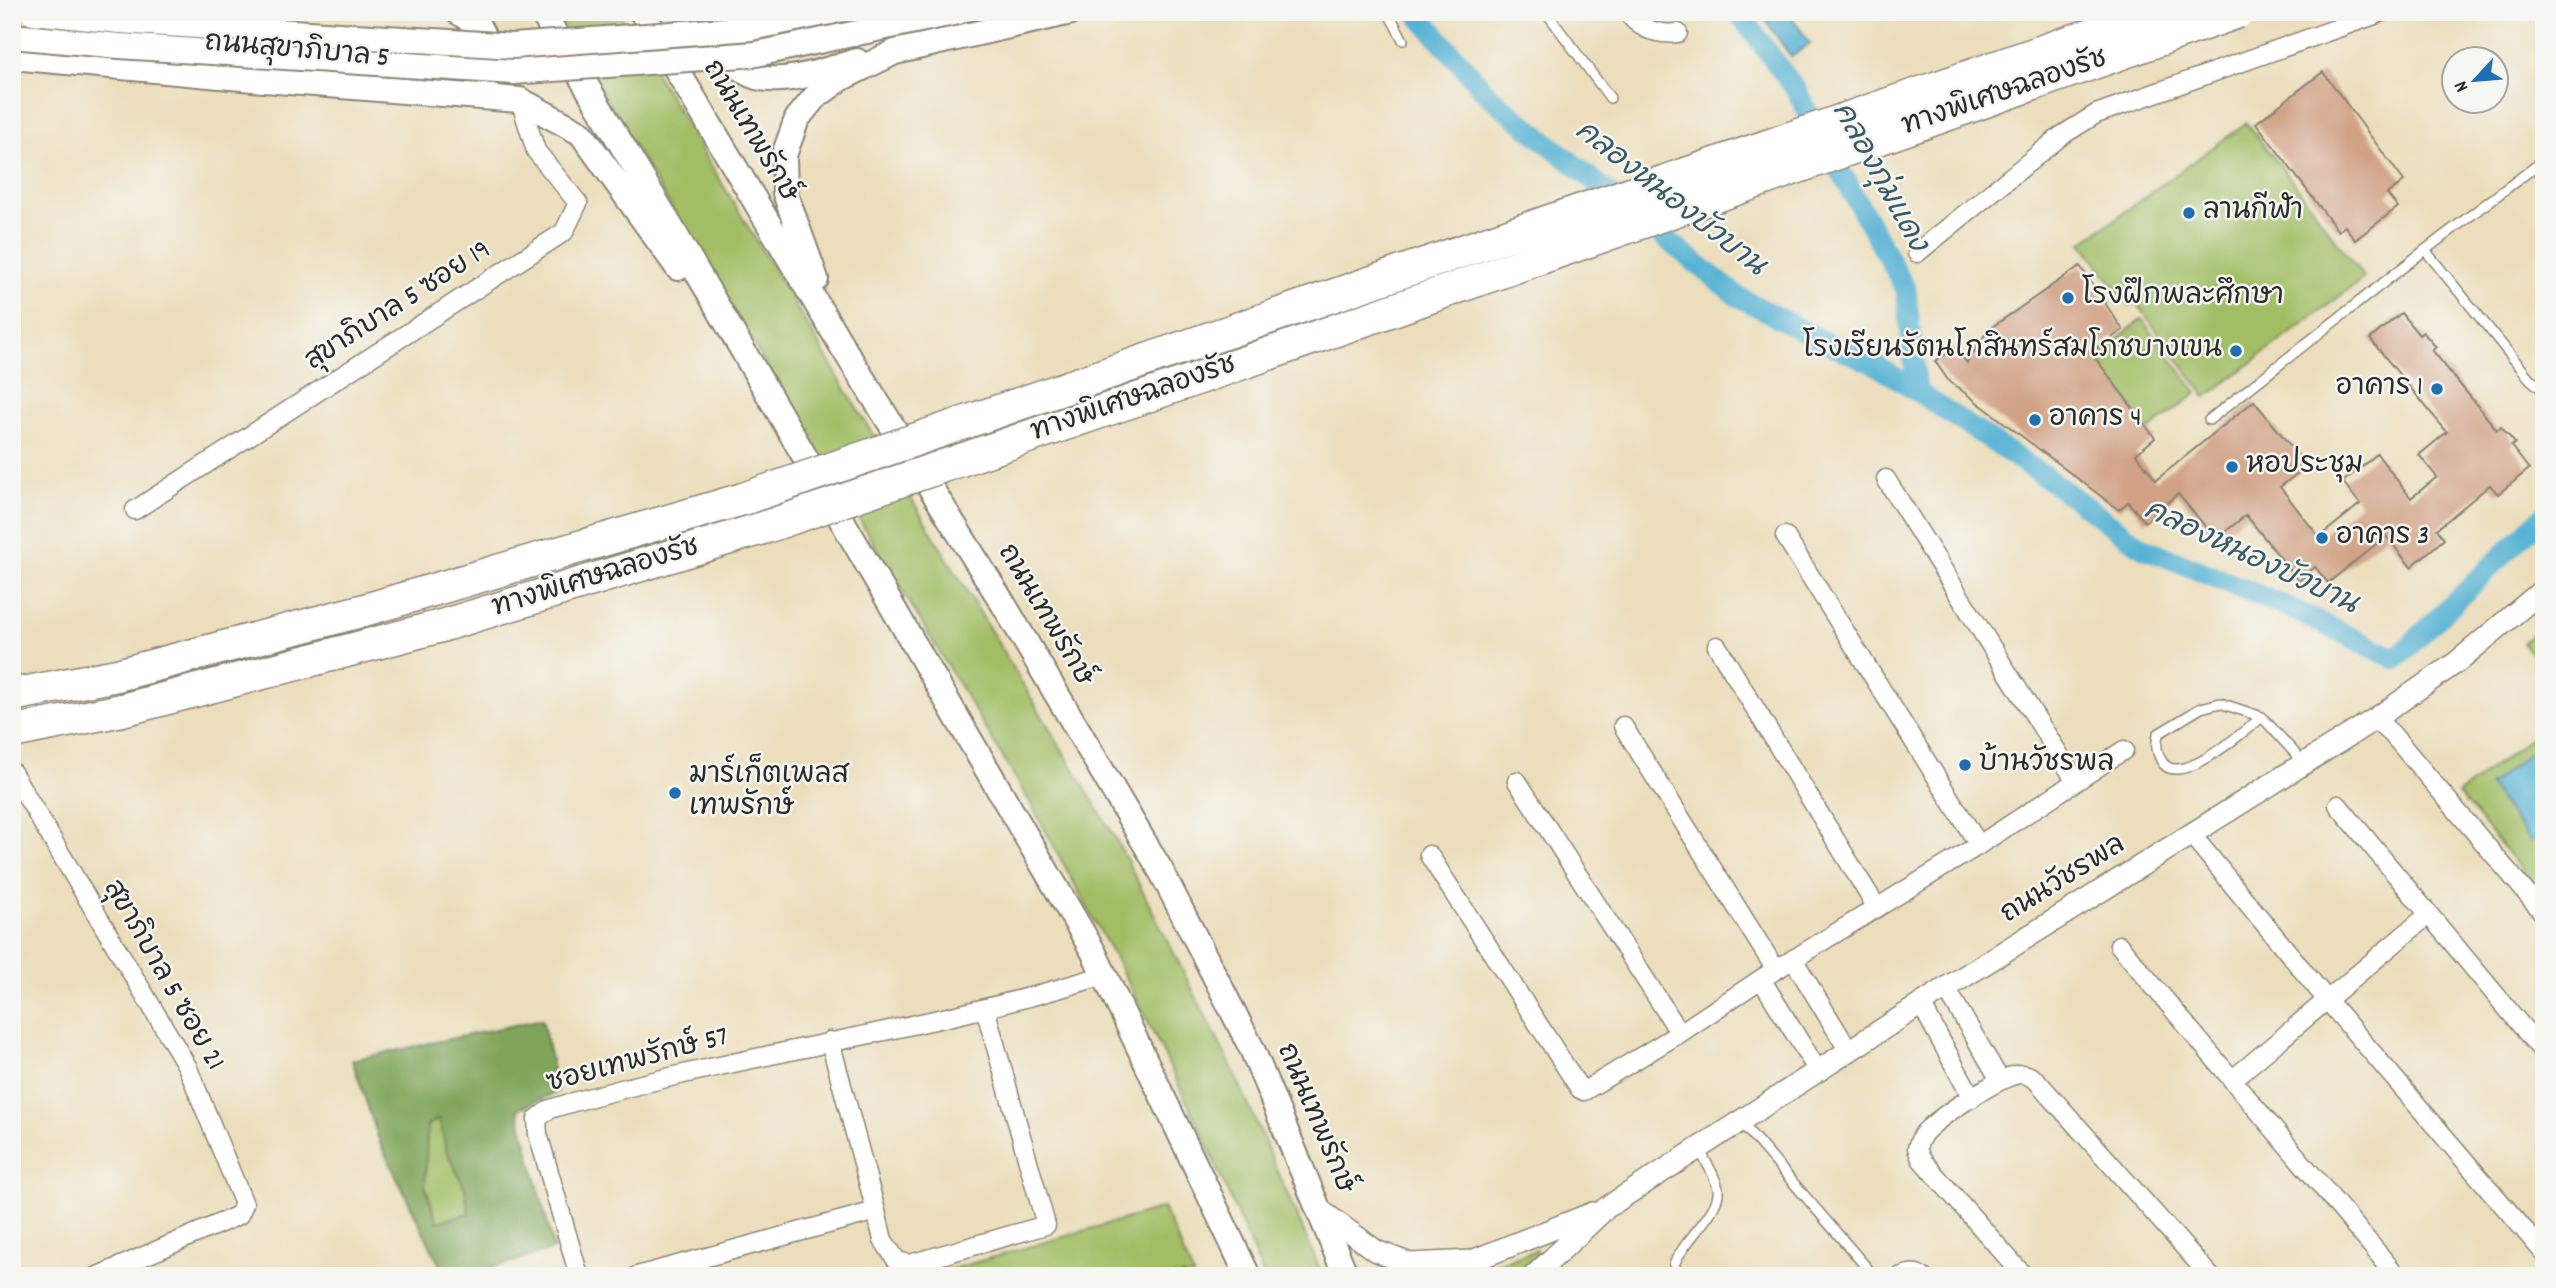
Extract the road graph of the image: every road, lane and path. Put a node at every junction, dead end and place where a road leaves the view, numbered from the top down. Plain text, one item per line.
1 (33, 12) edge
2 (458, 12) edge
3 (542, 12) edge
4 (642, 12) edge
5 (740, 12) edge
6 (830, 12) edge
7 (958, 12) edge
8 (1071, 12) edge
9 (1388, 12) edge
10 (1546, 12) edge
11 (1627, 12) edge
12 (2156, 12) edge
13 (2238, 12) edge
14 (2383, 12) edge
15 (1678, 33) dead end
16 (12, 36) edge
17 (1403, 40) dead end
18 (895, 52) junction
19 (12, 57) edge
20 (452, 94) junction
21 (1610, 98) dead end
22 (520, 100) junction
23 (2544, 160) edge
24 (2425, 250) junction
25 (1917, 253) dead end
26 (842, 346) junction
27 (762, 386) junction
28 (2544, 391) edge
29 (2209, 420) dead end
30 (1886, 479) dead end
31 (135, 510) dead end
32 (1785, 536) dead end
33 (2544, 589) edge
34 (1717, 646) dead end
35 (12, 695) edge
36 (2262, 717) junction
37 (2375, 719) junction
38 (1623, 726) dead end
39 (12, 732) edge
40 (2124, 750) dead end
41 (2304, 763) junction
42 (12, 772) edge
43 (2075, 780) junction
44 (1517, 781) dead end
45 (2338, 805) dead end
46 (2191, 834) junction
47 (1979, 845) junction
48 (1429, 855) dead end
49 (1877, 908) junction
50 (2544, 914) edge
51 (2428, 915) junction
52 (2119, 945) dead end
53 (1793, 959) junction
54 (1769, 974) junction
55 (1104, 975) junction
56 (1946, 988) junction
57 (2327, 1000) junction
58 (1921, 1004) junction
59 (985, 1008) junction
60 (1680, 1033) junction
61 (830, 1041) junction
62 (1849, 1051) junction
63 (2544, 1053) edge
64 (1818, 1071) junction
65 (2000, 1080) junction
66 (2231, 1080) junction
67 (1972, 1098) junction
68 (1740, 1121) junction
69 (1699, 1147) junction
70 (1606, 1208) junction
71 (1320, 1210) junction
72 (876, 1211) junction
73 (1237, 1250) junction
74 (2544, 1253) edge
75 (98, 1276) edge
76 (579, 1276) edge
77 (637, 1276) edge
78 (1238, 1276) edge
79 (1248, 1276) edge
80 (1346, 1276) edge
81 (1534, 1276) edge
82 (1679, 1276) edge
83 (1874, 1276) edge
84 (1890, 1276) edge
85 (1928, 1276) edge
86 (2024, 1276) edge
87 (2210, 1276) edge
88 (2397, 1276) edge

1 - 6 main road, ถนนสุขาภิบาล 5, bridge
2 - 20 main road
3 - 27 main road
4 - 26 main road, ถนนเทพรักษ์
5 - 18 main road
7 - 16 main road, ถนนสุขาภิบาล 5, bridge
8 - 18 main road
9 - 17 lane
10 - 21 lane
11 - 15 street
12 - 35 highway, ทางพิเศษฉลองรัช, bridge
13 - 39 highway, ทางพิเศษฉลองรัช, bridge
14 - 25 street
18 - 26 main road
19 - 20 main road, ถนนสุขาภิบาล 5
20 - 22 main road, ถนนสุขาภิบาล 5
22 - 27 main road
22 - 31 street, สุขาภิบาล 5 ซอย 19
23 - 24 lane
24 - 28 lane
24 - 29 lane
26 - 71 main road, ถนนเทพรักษ์
27 - 55 main road
30 - 43 street
32 - 47 street
33 - 37 street, ถนนวัชรพล
34 - 49 street
36 - 36 lane
36 - 41 lane
37 - 41 street, ถนนวัชรพล
37 - 50 street
38 - 54 street
40 - 43 street
41 - 46 street, ถนนวัชรพล
42 - 75 street, สุขาภิบาล 5 ซอย 21
43 - 47 street
44 - 60 street
45 - 51 street
46 - 56 street, ถนนวัชรพล
46 - 57 street
47 - 49 street
48 - 60 street
49 - 53 street
51 - 57 street
51 - 63 street
52 - 66 street
53 - 54 street
53 - 62 street
54 - 60 street
54 - 64 street
55 - 59 street, ซอยเทพรักษ์ 57
55 - 73 main road
56 - 58 street, ถนนวัชรพล
56 - 65 street
57 - 66 street
57 - 74 street
58 - 62 street, ถนนวัชรพล
58 - 67 street
59 - 61 street, ซอยเทพรักษ์ 57
59 - 72 street
61 - 72 street
61 - 76 street, ซอยเทพรักษ์ 57
62 - 64 street, ถนนวัชรพล
64 - 68 street, ถนนวัชรพล
65 - 67 street
65 - 87 street
66 - 88 street
67 - 86 street
68 - 69 street, ถนนวัชรพล
68 - 83 lane
69 - 70 street, ถนนวัชรพล
69 - 82 lane
70 - 71 street, ถนนวัชรพล
70 - 81 street, ถนนวัชรพล
71 - 80 main road, ถนนเทพรักษ์
72 - 77 street
73 - 78 street
73 - 79 main road
84 - 85 lane

